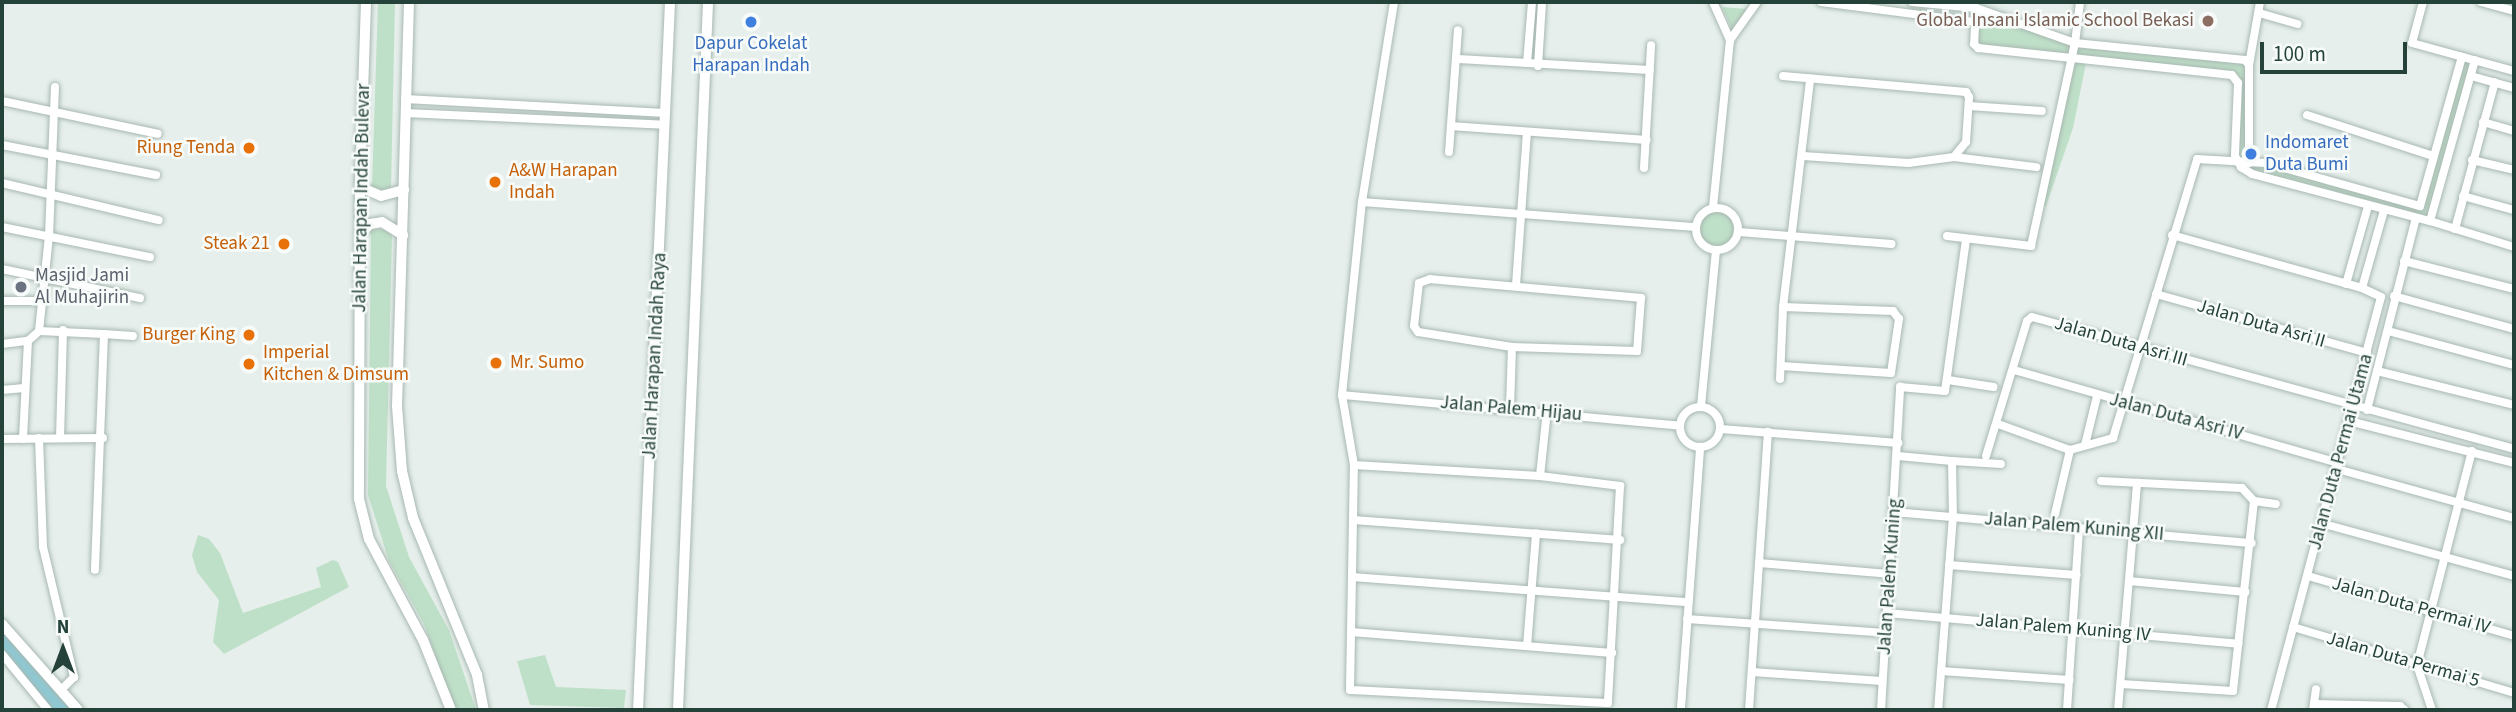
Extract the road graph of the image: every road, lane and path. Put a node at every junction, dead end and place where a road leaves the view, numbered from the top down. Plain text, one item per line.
1 (366, 2) edge
2 (409, 2) edge
3 (670, 2) edge
4 (708, 2) edge
5 (1394, 2) edge
6 (1532, 2) edge
7 (1542, 2) edge
8 (1713, 2) edge
9 (1758, 2) edge
10 (1821, 2) edge
11 (1912, 2) edge
12 (2080, 2) edge
13 (2260, 2) edge
14 (2421, 2) edge
15 (2481, 2) edge
16 (1976, 8) junction
17 (2514, 11) edge
18 (2259, 13) junction
19 (1976, 22) junction
20 (2297, 24) dead end
21 (1458, 30) dead end
22 (1730, 40) junction
23 (2076, 43) junction
24 (1651, 45) dead end
25 (2072, 55) junction
26 (2462, 57) junction
27 (1458, 58) junction
28 (2475, 60) junction
29 (1527, 63) junction
30 (1538, 65) junction
31 (2249, 65) junction
32 (1650, 70) junction
33 (2514, 71) edge
34 (1783, 76) dead end
35 (2471, 76) junction
36 (1810, 79) junction
37 (2495, 82) junction
38 (55, 87) dead end
39 (2514, 88) edge
40 (405, 99) junction
41 (2, 101) edge
42 (1969, 106) junction
43 (52, 110) junction
44 (2042, 111) dead end
45 (405, 113) junction
46 (666, 113) junction
47 (2307, 115) dead end
48 (2483, 122) junction
49 (666, 125) junction
50 (1451, 126) junction
51 (2514, 131) edge
52 (1527, 132) junction
53 (159, 134) dead end
54 (1646, 140) junction
55 (2, 145) edge
56 (1449, 152) dead end
57 (50, 153) junction
58 (1803, 156) junction
59 (2433, 156) junction
60 (1954, 157) junction
61 (2248, 160) junction
62 (2472, 160) junction
63 (2236, 162) junction
64 (2036, 167) dead end
65 (1644, 168) dead end
66 (2514, 170) edge
67 (2252, 174) junction
68 (156, 175) dead end
69 (2, 183) edge
70 (359, 187) junction
71 (404, 190) junction
72 (51, 192) junction
73 (2463, 196) junction
74 (1362, 202) junction
75 (2368, 206) junction
76 (1713, 208) junction
77 (2384, 210) junction
78 (2514, 210) edge
79 (1522, 212) junction
80 (2416, 218) junction
81 (159, 220) dead end
82 (2430, 221) junction
83 (2, 227) edge
84 (1696, 227) junction
85 (2455, 229) junction
86 (1739, 232) junction
87 (360, 234) junction
88 (403, 234) junction
89 (2172, 235) junction
90 (49, 236) junction
91 (1791, 236) junction
92 (1947, 236) dead end
93 (1966, 240) junction
94 (1892, 244) dead end
95 (2514, 247) edge
96 (1716, 251) junction
97 (150, 257) dead end
98 (2404, 261) junction
99 (2, 269) edge
100 (44, 278) junction
101 (2346, 284) junction
102 (1516, 285) junction
103 (2362, 288) junction
104 (2514, 289) edge
105 (2156, 294) junction
106 (2394, 296) junction
107 (140, 298) dead end
108 (2, 301) edge
109 (40, 301) junction
110 (1783, 307) junction
111 (2514, 329) edge
112 (63, 330) junction
113 (38, 331) junction
114 (2388, 331) junction
115 (104, 334) junction
116 (133, 336) dead end
117 (28, 341) junction
118 (2, 344) edge
119 (1513, 347) junction
120 (2139, 348) junction
121 (2367, 353) junction
122 (2514, 365) edge
123 (1781, 366) junction
124 (2014, 370) junction
125 (2377, 371) junction
126 (1780, 379) dead end
127 (1948, 380) junction
128 (1993, 387) dead end
129 (24, 388) junction
130 (2, 390) edge
131 (1342, 395) junction
132 (2097, 396) junction
133 (2126, 404) junction
134 (2514, 405) edge
135 (1701, 406) junction
136 (2352, 407) junction
137 (1510, 409) junction
138 (2367, 410) junction
139 (1547, 411) junction
140 (2349, 421) junction
141 (1998, 424) junction
142 (1680, 426) junction
143 (1721, 429) junction
144 (1768, 432) junction
145 (60, 438) junction
146 (103, 438) junction
147 (2, 439) edge
148 (23, 439) junction
149 (39, 439) junction
150 (1898, 443) junction
151 (2085, 446) junction
152 (1700, 447) junction
153 (2514, 449) edge
154 (2070, 450) junction
155 (2472, 451) junction
156 (1898, 456) junction
157 (1986, 456) dead end
158 (1952, 461) junction
159 (2514, 463) edge
160 (2001, 464) dead end
161 (1354, 465) junction
162 (2338, 466) junction
163 (1540, 476) junction
164 (2101, 481) dead end
165 (2137, 483) junction
166 (2254, 501) junction
167 (2458, 502) junction
168 (2276, 504) dead end
169 (1895, 512) junction
170 (2055, 514) dead end
171 (1953, 516) junction
172 (2514, 518) edge
173 (1354, 520) junction
174 (2324, 524) junction
175 (2079, 527) junction
176 (2133, 532) junction
177 (1535, 533) junction
178 (1620, 540) junction
179 (2252, 543) junction
180 (2444, 557) junction
181 (1759, 563) junction
182 (1949, 565) junction
183 (95, 570) dead end
184 (1889, 574) junction
185 (2077, 575) junction
186 (2308, 576) junction
187 (2514, 576) edge
188 (1352, 577) junction
189 (2129, 581) junction
190 (1532, 590) junction
191 (2245, 592) junction
192 (1616, 596) junction
193 (1688, 602) junction
194 (2429, 612) junction
195 (1887, 613) junction
196 (1946, 618) junction
197 (1687, 619) junction
198 (1755, 624) junction
199 (2, 625) edge
200 (2293, 627) junction
201 (2074, 629) junction
202 (1351, 632) junction
203 (1886, 633) junction
204 (2126, 633) junction
205 (2514, 636) edge
206 (2239, 644) junction
207 (1527, 646) junction
208 (1612, 653) junction
209 (2, 654) edge
210 (2417, 665) junction
211 (1941, 670) junction
212 (1752, 672) junction
213 (2070, 680) junction
214 (1882, 681) junction
215 (2121, 684) junction
216 (2316, 689) dead end
217 (61, 690) junction
218 (2514, 693) edge
219 (2313, 707) edge
220 (71, 708) edge
221 (1681, 708) dead end
222 (48, 710) edge
223 (451, 710) edge
224 (484, 710) edge
225 (638, 710) edge
226 (678, 710) edge
227 (1749, 710) edge
228 (1881, 710) edge
229 (1938, 710) edge
230 (2067, 710) edge
231 (2118, 710) edge
232 (2271, 710) edge
233 (2405, 710) edge
234 (2432, 710) edge

1 - 70 street, Jalan Harapan Indah Bulevar
2 - 40 street, Jalan Harapan Indah Bulevar
3 - 46 street, Jalan Harapan Indah Raya
4 - 226 street, Jalan Harapan Indah Raya
5 - 74 street
6 - 29 street
7 - 30 street
8 - 22 street
9 - 22 street
10 - 19 street
11 - 16 street
12 - 23 street
13 - 18 street
14 - 26 street
15 - 17 street
16 - 19 street
16 - 23 street
18 - 20 street
18 - 31 street
19 - 25 street
21 - 27 street
22 - 76 street
23 - 25 street
23 - 31 street
24 - 32 street
25 - 63 street
25 - 93 street
26 - 28 street
26 - 59 street
27 - 29 street
27 - 50 street
28 - 33 street
28 - 35 street
29 - 30 street
30 - 32 street
31 - 61 street
32 - 54 street
34 - 36 street
35 - 37 street
35 - 82 street
36 - 42 street
36 - 58 street
37 - 39 street
37 - 48 street
38 - 43 street
40 - 45 street, Jalan Harapan Indah Bulevar
40 - 46 street
41 - 43 street
42 - 44 street
42 - 60 street
43 - 53 street
43 - 57 street
45 - 49 street
45 - 71 street, Jalan Harapan Indah Bulevar
46 - 49 street, Jalan Harapan Indah Raya
47 - 59 street
48 - 51 street
48 - 62 street
49 - 225 street, Jalan Harapan Indah Raya
50 - 52 street
50 - 56 street
52 - 54 street
52 - 79 street
54 - 65 street
55 - 57 street
57 - 68 street
57 - 72 street
58 - 60 street
58 - 91 street
59 - 61 street
60 - 64 street
61 - 63 street
61 - 67 street
62 - 66 street
62 - 73 street
63 - 67 street
63 - 89 street
67 - 75 street
69 - 72 street
70 - 71 street
70 - 87 street, Jalan Harapan Indah Bulevar
71 - 88 street, Jalan Harapan Indah Bulevar
72 - 81 street
72 - 90 street
73 - 78 street
73 - 85 street
74 - 79 street
74 - 131 street
75 - 77 street
75 - 101 street
76 - 84 street
76 - 86 street
77 - 80 street
77 - 103 street
79 - 84 street
79 - 102 street
80 - 82 street
80 - 98 street
82 - 85 street
83 - 90 street
84 - 96 street
85 - 95 street
86 - 91 street
86 - 96 street
87 - 88 street
87 - 223 street, Jalan Harapan Indah Bulevar
88 - 224 street, Jalan Harapan Indah Bulevar
89 - 101 street
89 - 105 street
90 - 97 street
90 - 100 street
91 - 94 street
91 - 110 street
92 - 93 street
93 - 127 street
96 - 135 street
98 - 104 street
98 - 106 street
99 - 100 street
100 - 107 street
100 - 109 street
101 - 103 street
102 - 119 street
102 - 119 street
103 - 121 street, Jalan Duta Permai Utama
105 - 120 street
105 - 121 street, Jalan Duta Asri II
106 - 111 street
106 - 114 street
108 - 109 street
109 - 113 street
110 - 123 street
110 - 123 street
112 - 113 street
112 - 115 street
112 - 145 street
113 - 117 street
114 - 122 street
114 - 125 street
115 - 116 street
115 - 146 street
117 - 118 street
117 - 129 street
119 - 137 street
120 - 124 street, Jalan Duta Asri III
120 - 133 street
120 - 136 street, Jalan Duta Asri III
121 - 136 street, Jalan Duta Permai Utama
123 - 126 street
124 - 132 street, Jalan Duta Asri IV
124 - 141 street, Jalan Duta Asri III
125 - 134 street
125 - 138 street
127 - 128 street
127 - 150 street, Jalan Palem Kuning
129 - 130 street
129 - 148 street
131 - 137 street, Jalan Palem Hijau
131 - 161 street
132 - 133 street, Jalan Duta Asri IV
132 - 151 street
133 - 151 street
133 - 162 street, Jalan Duta Asri IV
135 - 142 street
135 - 143 street
136 - 138 street, Jalan Duta Asri III
136 - 140 street, Jalan Duta Permai Utama
137 - 139 street, Jalan Palem Hijau
138 - 153 street, Jalan Duta Asri III
139 - 142 street, Jalan Palem Hijau
139 - 163 street
140 - 155 street
140 - 162 street, Jalan Duta Permai Utama
141 - 154 street
141 - 157 street, Jalan Duta Asri III
142 - 152 street
143 - 144 street
143 - 152 street
144 - 150 street
144 - 181 street
145 - 146 street
145 - 149 street
146 - 183 street
147 - 148 street
148 - 149 street
149 - 217 street
150 - 156 street, Jalan Palem Kuning
151 - 154 street
152 - 193 street
154 - 170 street
155 - 159 street
155 - 167 street
156 - 158 street
156 - 169 street, Jalan Palem Kuning
158 - 160 street
158 - 171 street
161 - 163 street
161 - 173 street
162 - 167 street, Jalan Duta Asri IV
162 - 174 street, Jalan Duta Permai Utama
163 - 178 street
164 - 165 street
165 - 166 street
165 - 176 street
166 - 168 street
166 - 179 street
167 - 172 street, Jalan Duta Asri IV
167 - 180 street
169 - 171 street, Jalan Palem Kuning XII
169 - 184 street, Jalan Palem Kuning
171 - 175 street, Jalan Palem Kuning XII
171 - 182 street
173 - 177 street
173 - 188 street
174 - 180 street
174 - 186 street, Jalan Duta Permai Utama
175 - 176 street, Jalan Palem Kuning XII
175 - 185 street
176 - 179 street, Jalan Palem Kuning XII
176 - 189 street
177 - 178 street
177 - 190 street
178 - 192 street
179 - 191 street
180 - 187 street
180 - 194 street
181 - 184 street
181 - 198 street
182 - 185 street
182 - 196 street
184 - 195 street, Jalan Palem Kuning
185 - 201 street
186 - 194 street, Jalan Duta Permai IV
186 - 200 street, Jalan Duta Permai Utama
188 - 190 street
188 - 202 street
189 - 191 street
189 - 204 street
190 - 192 street
190 - 207 street
191 - 206 street
192 - 193 street
192 - 208 street
193 - 197 street
194 - 205 street, Jalan Duta Permai IV
194 - 210 street
195 - 196 street, Jalan Palem Kuning IV
195 - 203 street, Jalan Palem Kuning
196 - 201 street, Jalan Palem Kuning IV
196 - 211 street
197 - 198 street
197 - 221 street
198 - 203 street
198 - 212 street
199 - 217 street
200 - 210 street, Jalan Duta Permai 5
200 - 232 street, Jalan Duta Permai Utama
201 - 204 street, Jalan Palem Kuning IV
201 - 213 street
202 - 207 street
202 - 208 street
203 - 214 street, Jalan Palem Kuning
204 - 206 street, Jalan Palem Kuning IV
204 - 215 street
206 - 215 street
207 - 208 street
209 - 222 street
210 - 218 street, Jalan Duta Permai 5
210 - 234 street
211 - 213 street
211 - 229 street
212 - 214 street
212 - 227 street
213 - 230 street
214 - 228 street, Jalan Palem Kuning
215 - 231 street
216 - 219 street
217 - 220 street
219 - 233 street

